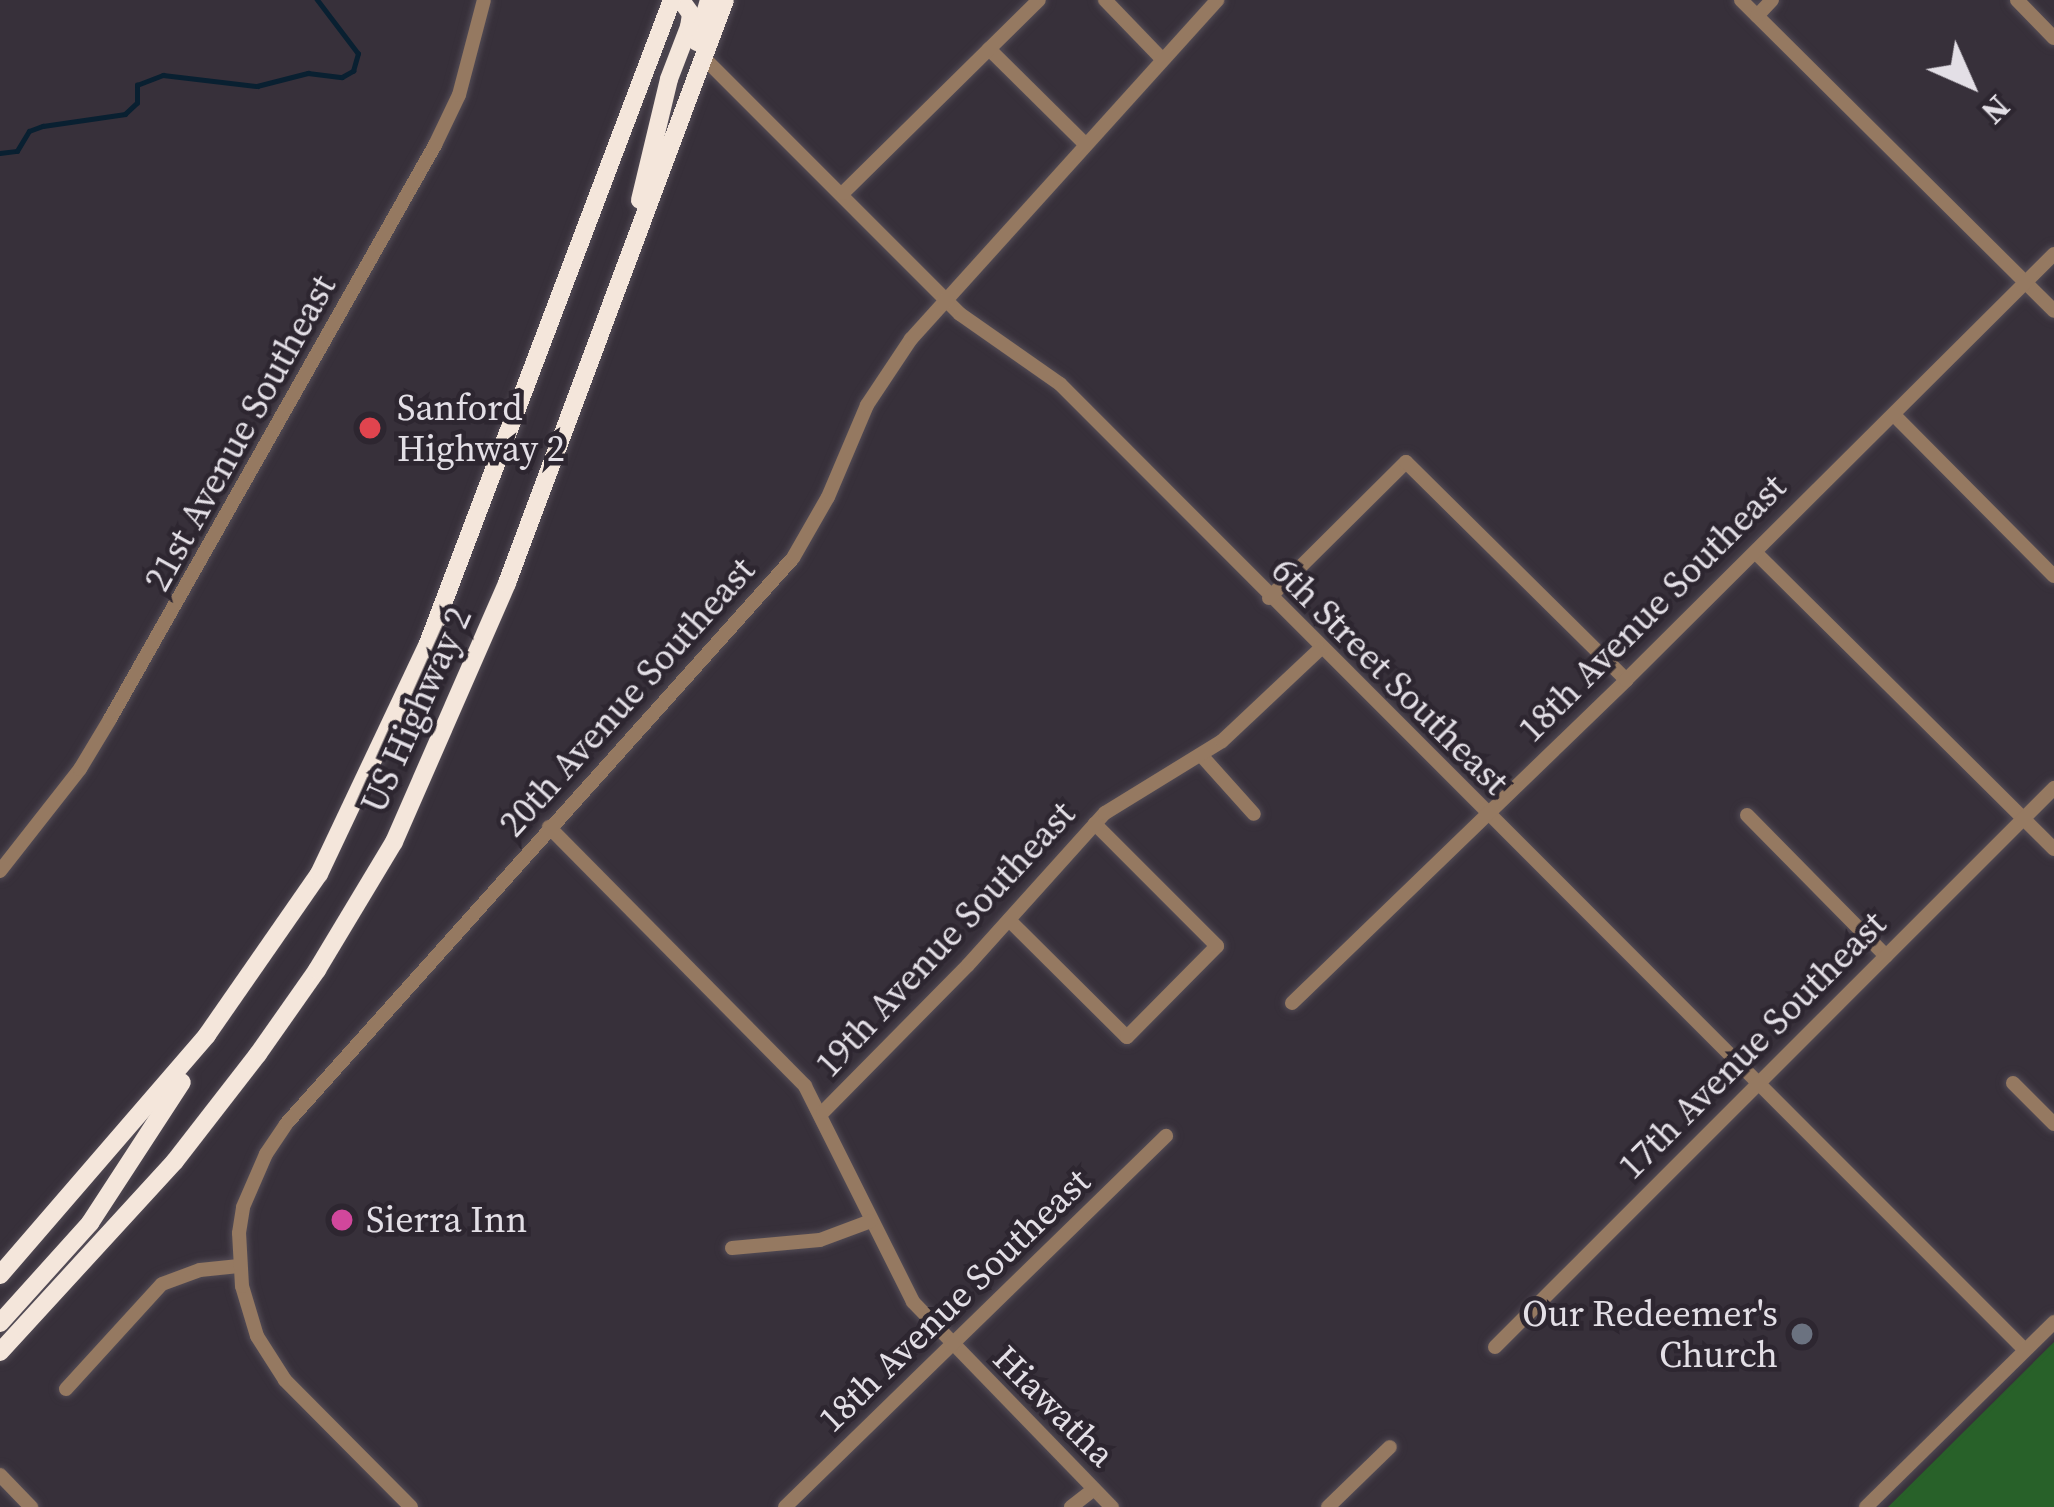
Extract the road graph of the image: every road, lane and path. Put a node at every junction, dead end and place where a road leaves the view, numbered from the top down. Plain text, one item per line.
1 (484, 0) edge
2 (672, 0) edge
3 (681, 0) edge
4 (710, 0) edge
5 (724, 0) edge
6 (1039, 0) edge
7 (1105, 0) edge
8 (1217, 0) edge
9 (1742, 0) edge
10 (1772, 0) edge
11 (2017, 0) edge
12 (1757, 16) junction
13 (2054, 38) edge
14 (989, 49) junction
15 (704, 57) junction
16 (1163, 60) junction
17 (1085, 145) junction
18 (843, 193) junction
19 (2054, 254) edge
20 (2026, 283) junction
21 (616, 292) junction
22 (944, 299) junction
23 (2054, 311) edge
24 (1894, 415) junction
25 (1756, 553) junction
26 (2054, 576) edge
27 (1269, 598) junction
28 (1319, 650) junction
29 (1626, 680) junction
30 (1201, 755) junction
31 (2054, 788) edge
32 (1486, 812) junction
33 (1254, 814) dead end
34 (1747, 815) dead end
35 (2024, 820) junction
36 (1095, 824) junction
37 (549, 827) junction
38 (2054, 849) edge
39 (0, 871) edge
40 (1009, 920) junction
41 (1886, 956) junction
42 (1292, 1003) dead end
43 (207, 1035) junction
44 (2013, 1083) dead end
45 (1756, 1084) junction
46 (823, 1112) junction
47 (2054, 1124) edge
48 (1166, 1136) dead end
49 (871, 1221) junction
50 (732, 1248) dead end
51 (239, 1266) junction
52 (0, 1275) edge
53 (2054, 1322) edge
54 (0, 1323) edge
55 (1495, 1347) dead end
56 (953, 1348) junction
57 (2025, 1350) junction
58 (0, 1352) edge
59 (66, 1389) dead end
60 (1390, 1447) dead end
61 (0, 1475) edge
62 (1094, 1489) junction
63 (31, 1507) edge
64 (411, 1507) edge
65 (785, 1507) edge
66 (1071, 1507) edge
67 (1112, 1507) edge
68 (1328, 1507) edge
69 (1866, 1507) edge

1 - 39 street, 21st Avenue Southeast
2 - 43 highway, US Highway 2
3 - 21 highway
4 - 15 highway
5 - 15 highway, US Highway 2
6 - 14 street
7 - 16 street
8 - 16 street, 20th Avenue Southeast
9 - 12 street
10 - 12 street
11 - 13 street
12 - 20 street
14 - 17 street
14 - 18 street
15 - 18 street, 6th Street Southeast
15 - 21 highway, US Highway 2
16 - 17 street, 20th Avenue Southeast
17 - 22 street, 20th Avenue Southeast
18 - 22 street, 6th Street Southeast
19 - 20 street, 18th Avenue Southeast
20 - 23 street
20 - 24 street, 18th Avenue Southeast
21 - 58 highway, US Highway 2
22 - 27 street, 6th Street Southeast
22 - 37 street, 20th Avenue Southeast
24 - 25 street, 18th Avenue Southeast
24 - 26 street
25 - 29 street, 18th Avenue Southeast
25 - 35 street
27 - 28 street, 6th Street Southeast
27 - 29 street
28 - 30 street, 19th Avenue Southeast
28 - 32 street, 6th Street Southeast
29 - 32 street, 18th Avenue Southeast
30 - 33 street
30 - 36 street, 19th Avenue Southeast
31 - 35 street, 17th Avenue Southeast
32 - 42 street, 18th Avenue Southeast
32 - 45 street, 6th Street Southeast
34 - 41 street
35 - 38 street
35 - 41 street, 17th Avenue Southeast
36 - 40 street, 19th Avenue Southeast
36 - 40 street
37 - 46 street
37 - 51 street, 20th Avenue Southeast
40 - 46 street, 19th Avenue Southeast
41 - 45 street, 17th Avenue Southeast
43 - 52 highway, US Highway 2
43 - 54 highway
44 - 47 street
45 - 55 street, 17th Avenue Southeast
45 - 57 street, 6th Street Southeast
46 - 49 street, 19th Avenue Southeast
48 - 56 street, 18th Avenue Southeast
49 - 50 street
49 - 56 street, 19th Avenue Southeast
51 - 59 street
51 - 64 street
53 - 57 street
56 - 62 street, Hiawatha
56 - 65 street, 18th Avenue Southeast
57 - 69 street
60 - 68 street
61 - 63 street
62 - 66 street
62 - 67 street, Hiawatha

